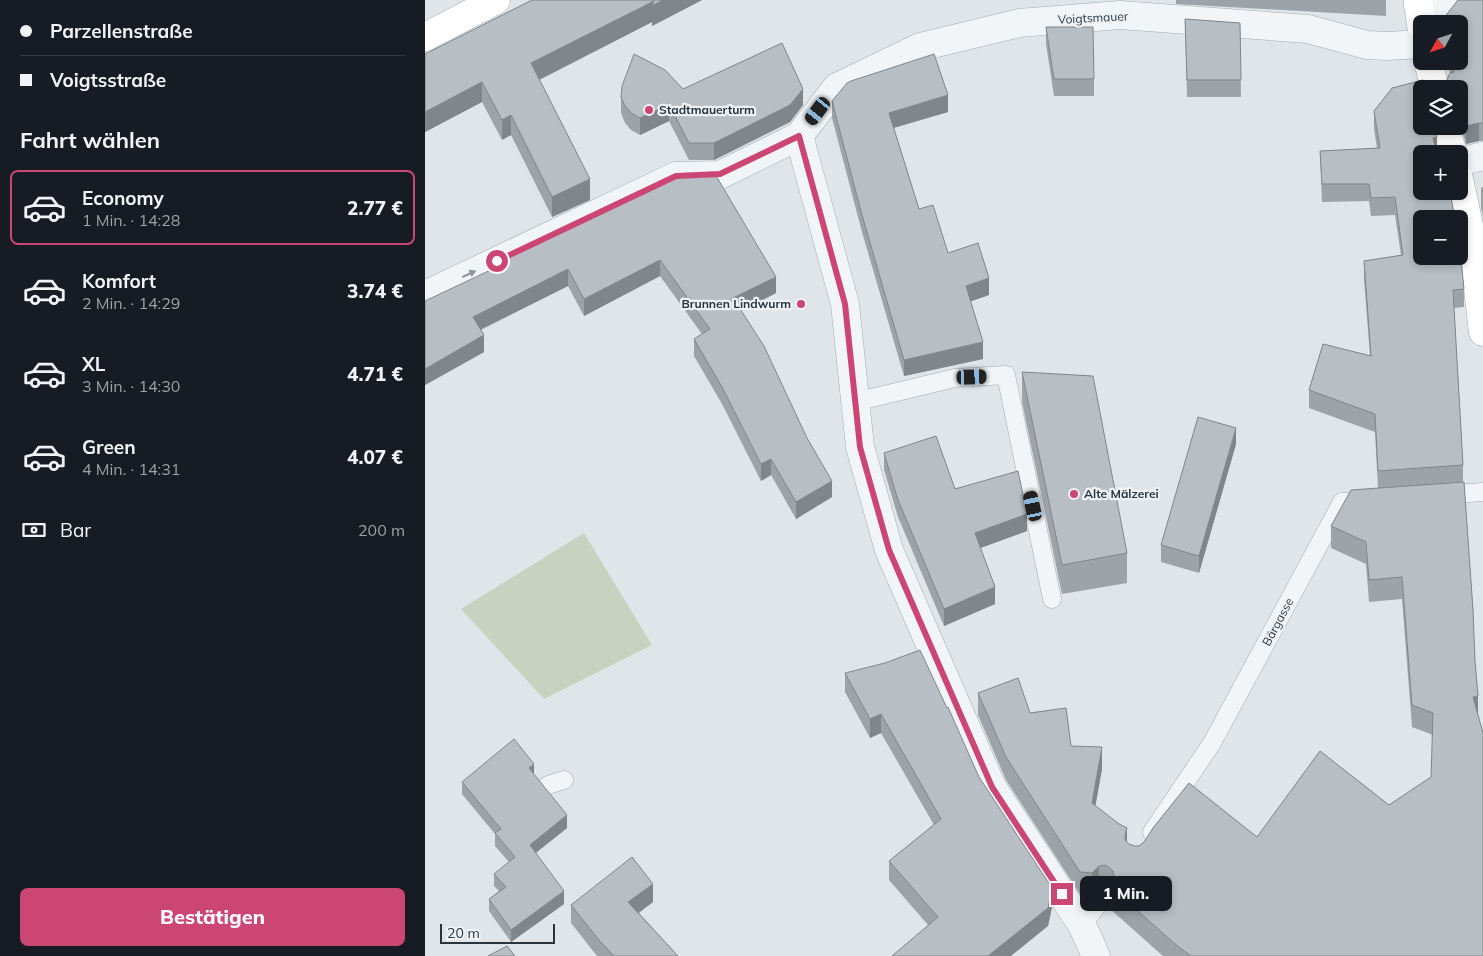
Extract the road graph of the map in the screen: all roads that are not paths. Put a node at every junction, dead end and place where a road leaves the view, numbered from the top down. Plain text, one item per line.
1 (496, 0) edge
2 (1471, 0) edge
3 (1419, 11) edge
4 (425, 37) edge
5 (1413, 44) edge
6 (799, 136) junction
7 (1483, 156) edge
8 (1468, 160) edge
9 (1464, 200) edge
10 (425, 295) edge
11 (1483, 332) edge
12 (855, 402) junction
13 (1483, 492) edge
14 (1427, 496) edge
15 (1380, 500) edge
16 (1052, 599) dead end
17 (1146, 842) edge
18 (1103, 898) dead end
19 (1082, 925) junction
20 (1096, 956) edge

1 - 4 main road
2 - 3 street
5 - 6 street, Voigtsmauer
10 -> 6 street
6 - 12 street
7 - 8 street
9 - 11 main road
12 - 16 lane
12 - 19 street
13 - 14 lane
15 - 17 lane, Bärgasse
18 - 19 lane
19 - 20 street

